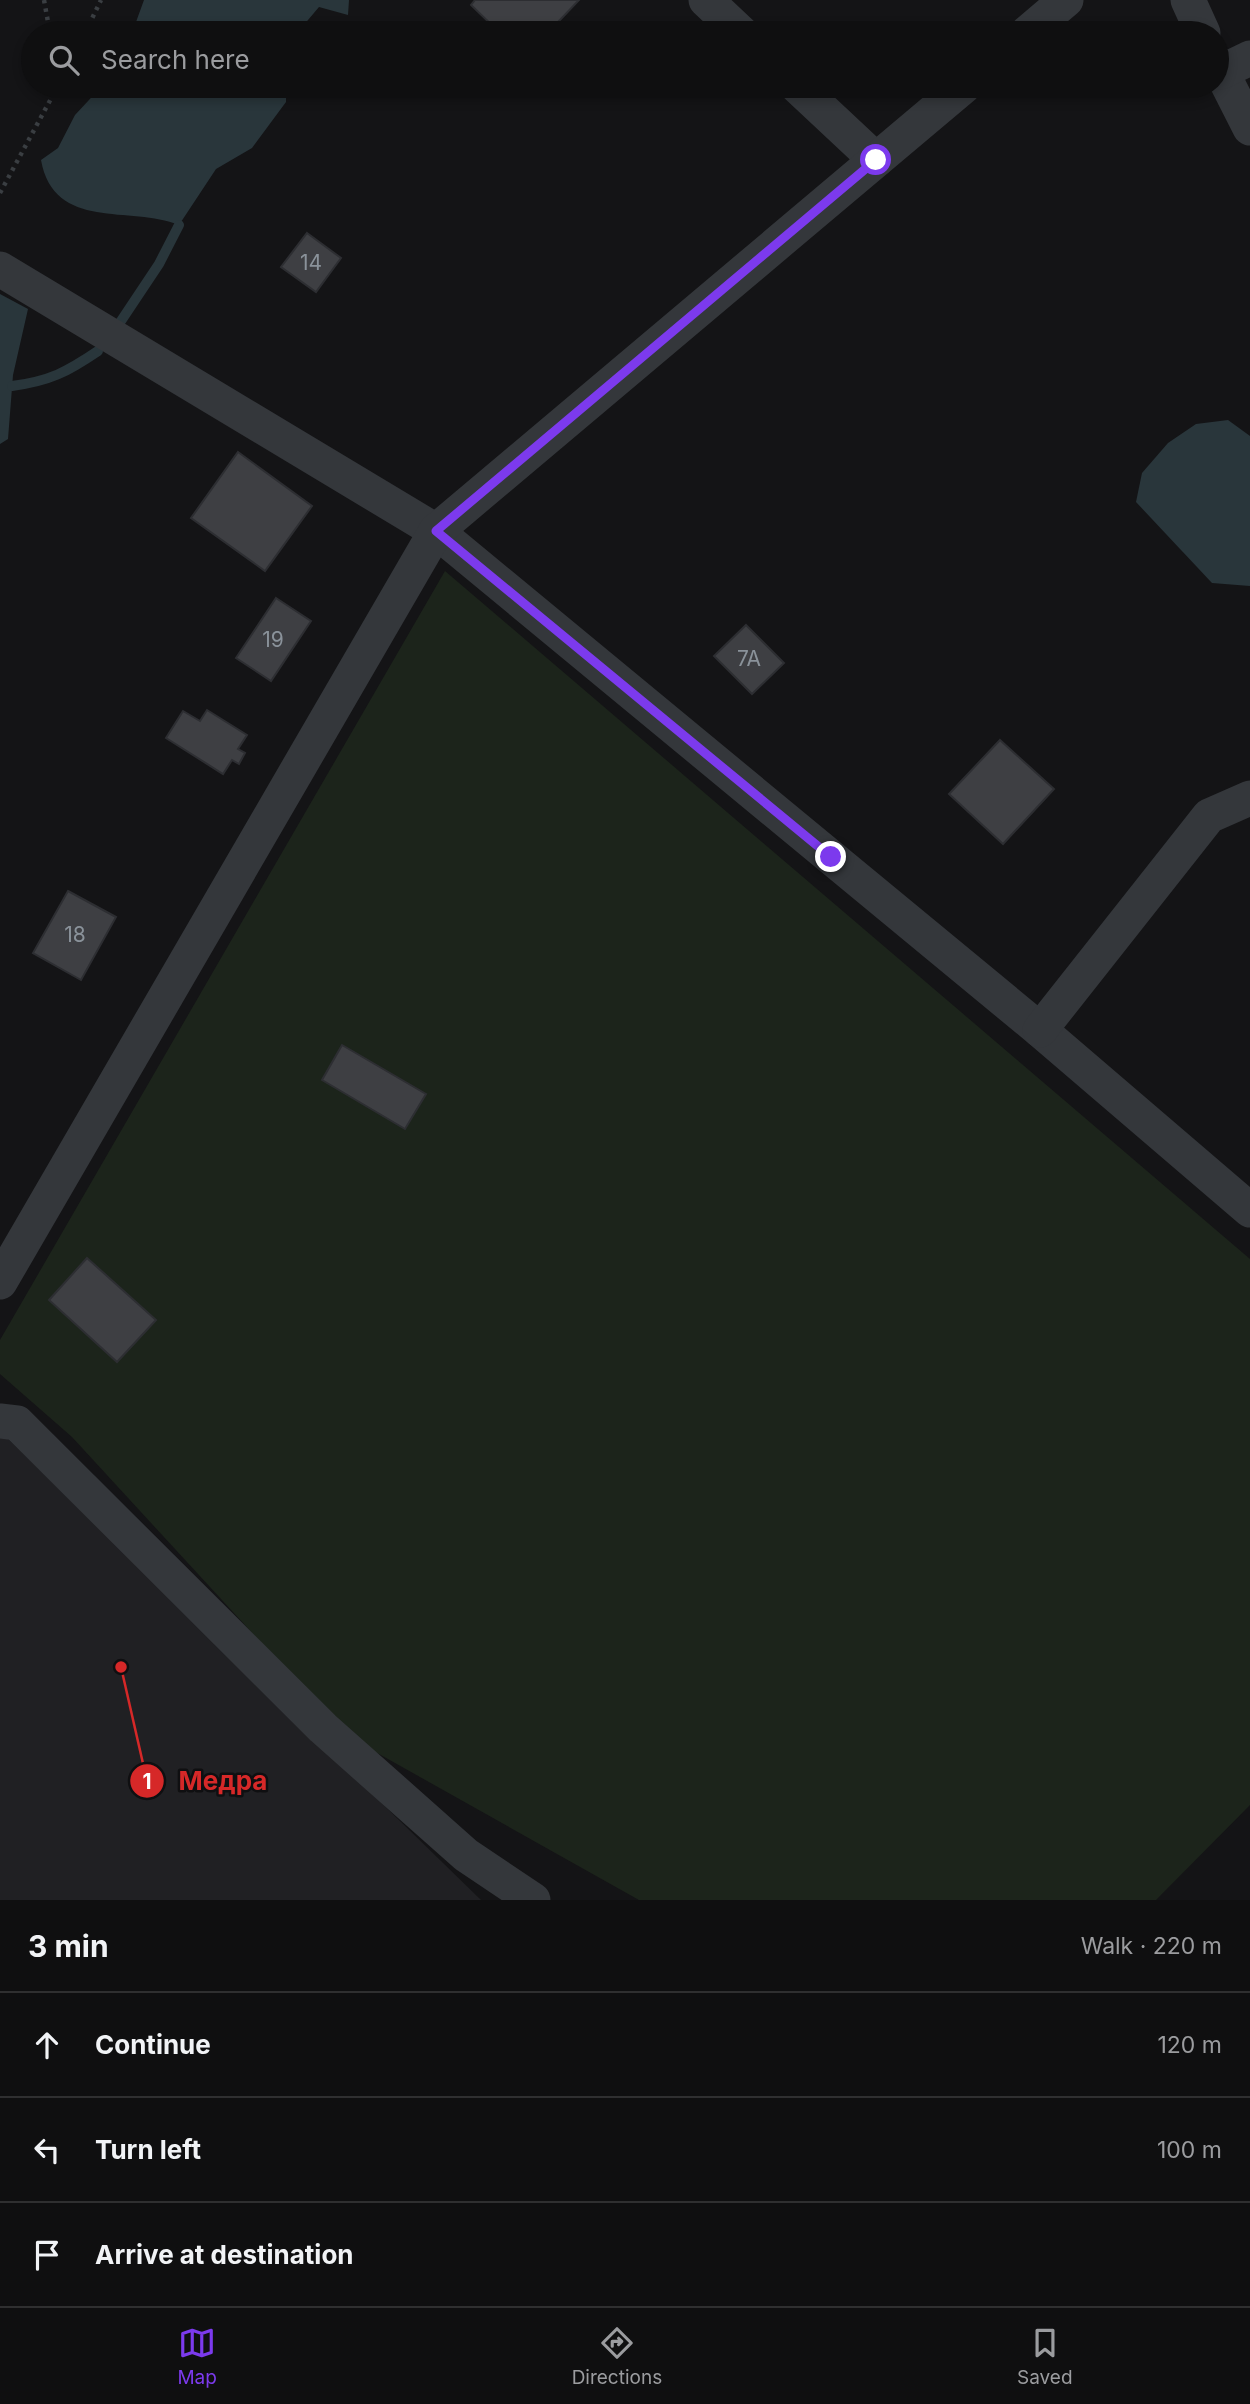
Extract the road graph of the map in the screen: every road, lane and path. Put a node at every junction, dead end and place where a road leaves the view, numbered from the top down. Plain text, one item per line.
1 (44, 0) edge
2 (101, 0) edge
3 (706, 0) edge
4 (1188, 0) edge
5 (1062, 1) edge
6 (48, 21) edge
7 (91, 21) edge
8 (728, 21) edge
9 (1040, 21) edge
10 (1198, 21) edge
11 (1229, 64) edge
12 (52, 98) edge
13 (810, 98) edge
14 (950, 98) edge
15 (1250, 128) edge
16 (876, 160) junction
17 (0, 193) edge
18 (0, 270) edge
19 (436, 531) junction
20 (1250, 798) edge
21 (1040, 1030) junction
22 (1250, 1210) edge
23 (2, 1271) edge
24 (0, 1421) edge
25 (533, 1900) edge

1 - 6 path
2 - 7 path
3 - 8 street
4 - 10 street
5 - 9 street
11 - 15 street
12 - 17 path
13 - 16 street
14 - 16 street
16 - 19 street
18 - 19 street
19 - 21 street
19 - 23 street
20 - 21 street
21 - 22 street
24 - 25 street

